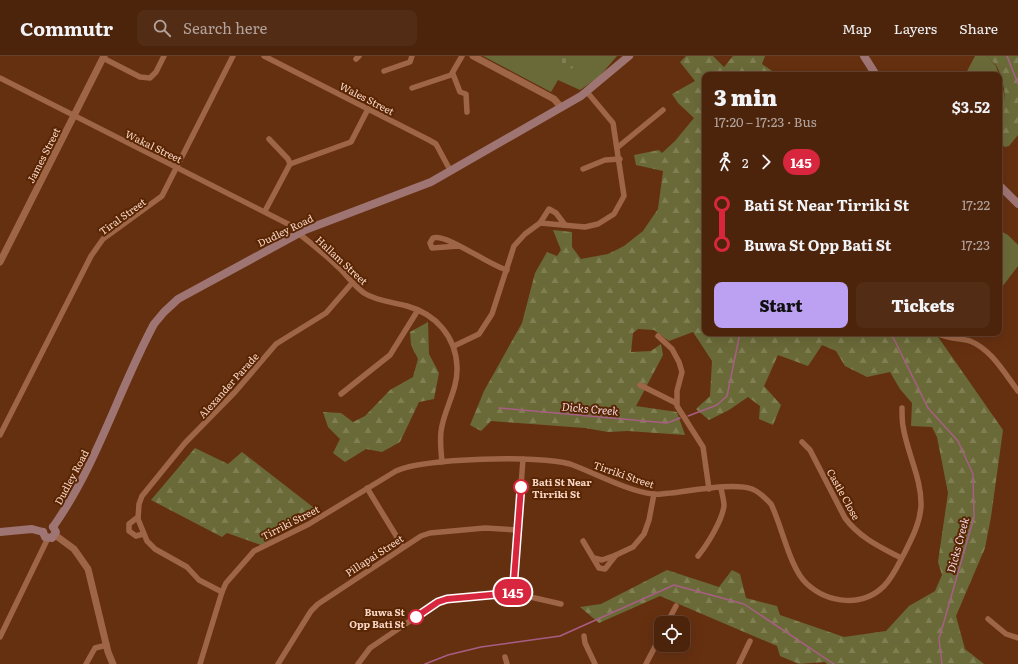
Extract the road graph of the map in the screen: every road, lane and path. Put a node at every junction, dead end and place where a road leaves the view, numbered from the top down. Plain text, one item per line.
1 (164, 56) edge
2 (233, 56) edge
3 (264, 56) edge
4 (412, 56) edge
5 (462, 56) edge
6 (473, 56) edge
7 (630, 56) edge
8 (864, 56) edge
9 (104, 57) edge
10 (384, 71) dead end
11 (874, 72) edge
12 (453, 74) junction
13 (0, 78) edge
14 (412, 88) dead end
15 (587, 92) junction
16 (561, 107) junction
17 (368, 109) junction
18 (663, 110) dead end
19 (467, 112) dead end
20 (74, 116) junction
21 (269, 139) dead end
22 (618, 147) junction
23 (620, 160) junction
24 (290, 164) junction
25 (177, 168) junction
26 (583, 169) dead end
27 (450, 170) junction
28 (1002, 188) edge
29 (1018, 204) edge
30 (265, 211) junction
31 (540, 223) junction
32 (565, 225) junction
33 (298, 233) junction
34 (459, 246) dead end
35 (3, 249) edge
36 (0, 262) edge
37 (507, 270) junction
38 (352, 283) junction
39 (418, 310) junction
40 (658, 336) dead end
41 (943, 336) edge
42 (454, 346) junction
43 (640, 385) dead end
44 (1018, 391) edge
45 (341, 394) dead end
46 (676, 403) junction
47 (902, 408) dead end
48 (0, 435) edge
49 (802, 442) dead end
50 (523, 459) junction
51 (442, 462) junction
52 (367, 488) junction
53 (721, 488) junction
54 (709, 489) junction
55 (654, 494) junction
56 (138, 517) junction
57 (517, 530) junction
58 (0, 532) edge
59 (50, 533) junction
60 (143, 534) junction
61 (583, 541) dead end
62 (403, 547) junction
63 (616, 555) junction
64 (698, 556) dead end
65 (594, 558) junction
66 (901, 558) junction
67 (222, 592) junction
68 (513, 593) junction
69 (561, 604) dead end
70 (676, 606) dead end
71 (671, 616) edge
72 (988, 619) dead end
73 (2, 628) edge
74 (584, 636) dead end
75 (0, 637) edge
76 (1018, 638) edge
77 (750, 641) dead end
78 (107, 645) junction
79 (654, 649) edge
80 (505, 657) dead end
81 (86, 664) edge
82 (113, 664) edge
83 (200, 664) edge
84 (278, 664) edge
85 (358, 664) edge
86 (507, 664) edge
87 (595, 664) edge
88 (646, 664) edge
89 (739, 664) edge

1 - 9 street
2 - 25 street, Tiral Street
3 - 17 street, Wales Street
4 - 10 street
5 - 12 street
6 - 16 street
7 - 15 main road, Dudley Road
8 - 11 main road
9 - 20 street, James Street
12 - 14 street
12 - 19 street
13 - 20 street, Wakal Street
15 - 16 main road, Dudley Road
15 - 22 street
16 - 27 main road, Dudley Road
17 - 24 street
17 - 27 street, Wales Street
18 - 22 street
20 - 25 street, Wakal Street
20 - 35 street, James Street
21 - 24 street
22 - 23 street
23 - 26 street
23 - 32 street
24 - 30 street
25 - 30 street, Wakal Street
25 - 48 street, Tiral Street
27 - 33 main road, Dudley Road
28 - 29 main road
30 - 33 street, Wakal Street
31 - 32 street
31 - 32 street
31 - 37 street
33 - 38 street, Hallam Street
33 - 59 main road, Dudley Road
34 - 37 street
35 - 36 street, James Street
37 - 42 street
38 - 39 street, Hallam Street
38 - 56 street, Alexander Parade
39 - 42 street, Hallam Street
39 - 45 street
40 - 46 street
41 - 44 street
42 - 51 street, Hallam Street
43 - 46 street
46 - 54 street
47 - 66 street, Tirriki Street
49 - 66 street, Castle Close
50 - 51 street, Tirriki Street
50 - 55 street, Tirriki Street
50 - 57 street
51 - 52 street, Tirriki Street
52 - 62 street
52 - 67 street, Tirriki Street
53 - 54 street, Tirriki Street
53 - 64 street
53 - 66 street, Tirriki Street
54 - 55 street, Tirriki Street
55 - 63 street
56 - 60 street, Alexander Parade
56 - 60 street, Alexander Parade
57 - 62 street, Pillapai Street
57 - 68 street
58 - 59 main road
59 - 73 street
59 - 78 street
60 - 67 street, Alexander Parade
61 - 65 street
62 - 84 street, Pillapai Street
63 - 65 street
63 - 65 street
67 - 83 street, Tirriki Street
68 - 69 street
68 - 85 street
70 - 71 street
72 - 76 street
73 - 75 street
74 - 87 street
77 - 89 street
78 - 81 street
78 - 82 street
79 - 88 street
80 - 86 street

